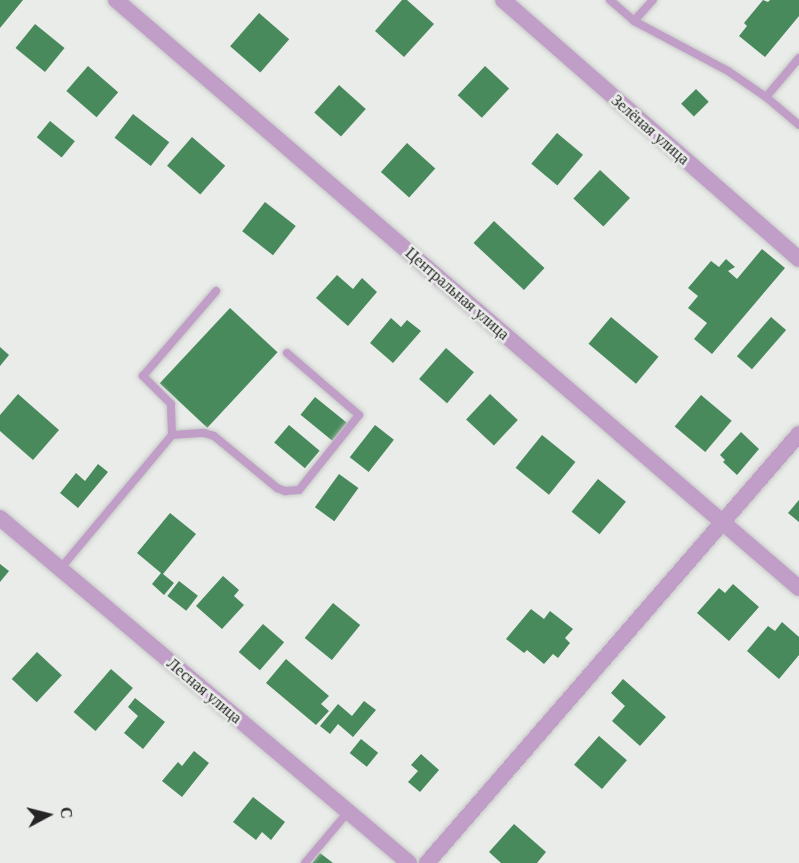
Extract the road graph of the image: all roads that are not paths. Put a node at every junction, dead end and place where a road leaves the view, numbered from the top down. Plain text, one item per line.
1 (116, 0) edge
2 (503, 0) edge
3 (610, 0) edge
4 (653, 0) edge
5 (634, 21) junction
6 (799, 58) edge
7 (766, 96) junction
8 (799, 125) edge
9 (799, 259) edge
10 (216, 291) dead end
11 (287, 353) dead end
12 (799, 434) edge
13 (172, 435) junction
14 (0, 518) edge
15 (722, 523) junction
16 (60, 569) junction
17 (799, 588) edge
18 (348, 812) junction
19 (305, 863) edge
20 (409, 863) edge
21 (428, 863) edge

1 - 15 street, Центральная улица
2 - 9 street, Зелёная улица
3 - 5 lane
4 - 5 lane
5 - 7 lane
6 - 7 lane
7 - 8 lane
10 - 13 lane
11 - 13 lane
12 - 15 street
13 - 16 lane
14 - 16 street, Лесная улица
15 - 17 street, Центральная улица
15 - 21 street
16 - 18 street, Лесная улица
18 - 19 lane
18 - 20 street, Лесная улица

